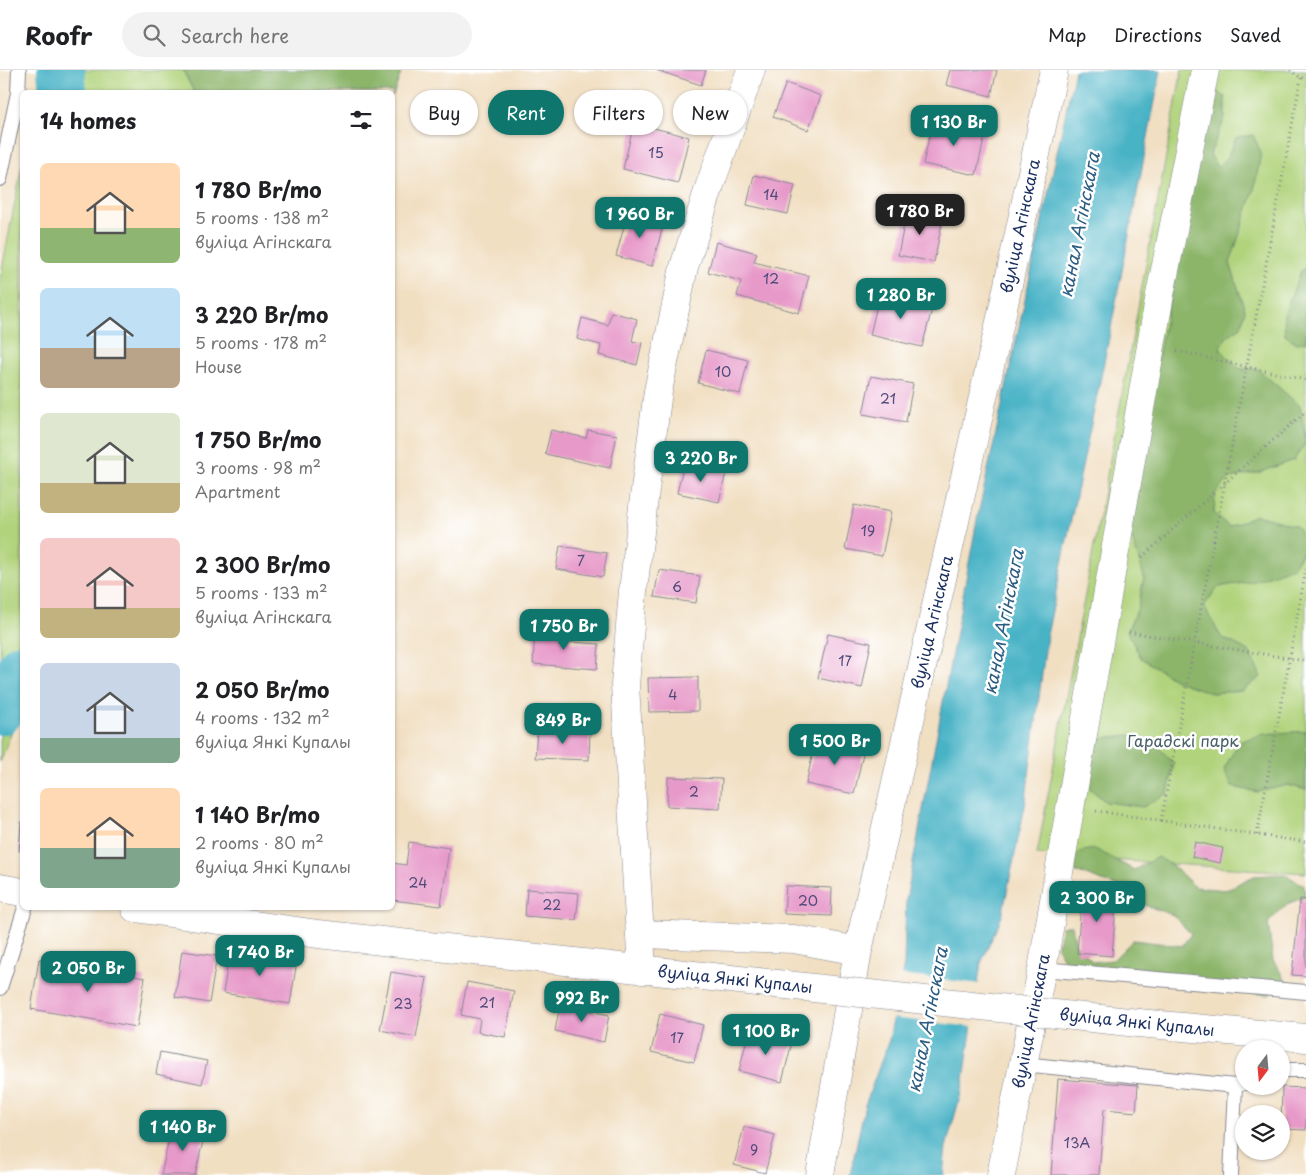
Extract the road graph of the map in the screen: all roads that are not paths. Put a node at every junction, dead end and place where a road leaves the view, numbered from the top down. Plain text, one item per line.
1 (19, 70) edge
2 (751, 70) edge
3 (1054, 70) edge
4 (1206, 70) edge
5 (0, 179) edge
6 (0, 888) edge
7 (20, 892) edge
8 (24, 910) edge
9 (150, 910) edge
10 (640, 934) junction
11 (858, 951) junction
12 (1042, 969) junction
13 (642, 970) junction
14 (0, 988) edge
15 (1306, 992) edge
16 (1306, 1038) edge
17 (1023, 1064) junction
18 (1290, 1070) edge
19 (1306, 1070) edge
20 (1235, 1084) edge
21 (1239, 1095) edge
22 (820, 1175) edge
23 (1001, 1175) edge
24 (1231, 1175) edge

1 - 5 lane
2 - 10 street
3 - 11 street, вуліца Агінскага
4 - 12 street, вуліца Агінскага
6 - 7 street
8 - 14 lane
9 - 13 street, вуліца Янкі Купалы
10 - 11 street
10 - 13 street
11 - 22 street, вуліца Агінскага
12 - 15 lane
12 - 17 street, вуліца Агінскага
13 - 16 street, вуліца Янкі Купалы, bridge
17 - 20 lane
17 - 23 street, вуліца Агінскага
18 - 19 lane
21 - 24 lane

